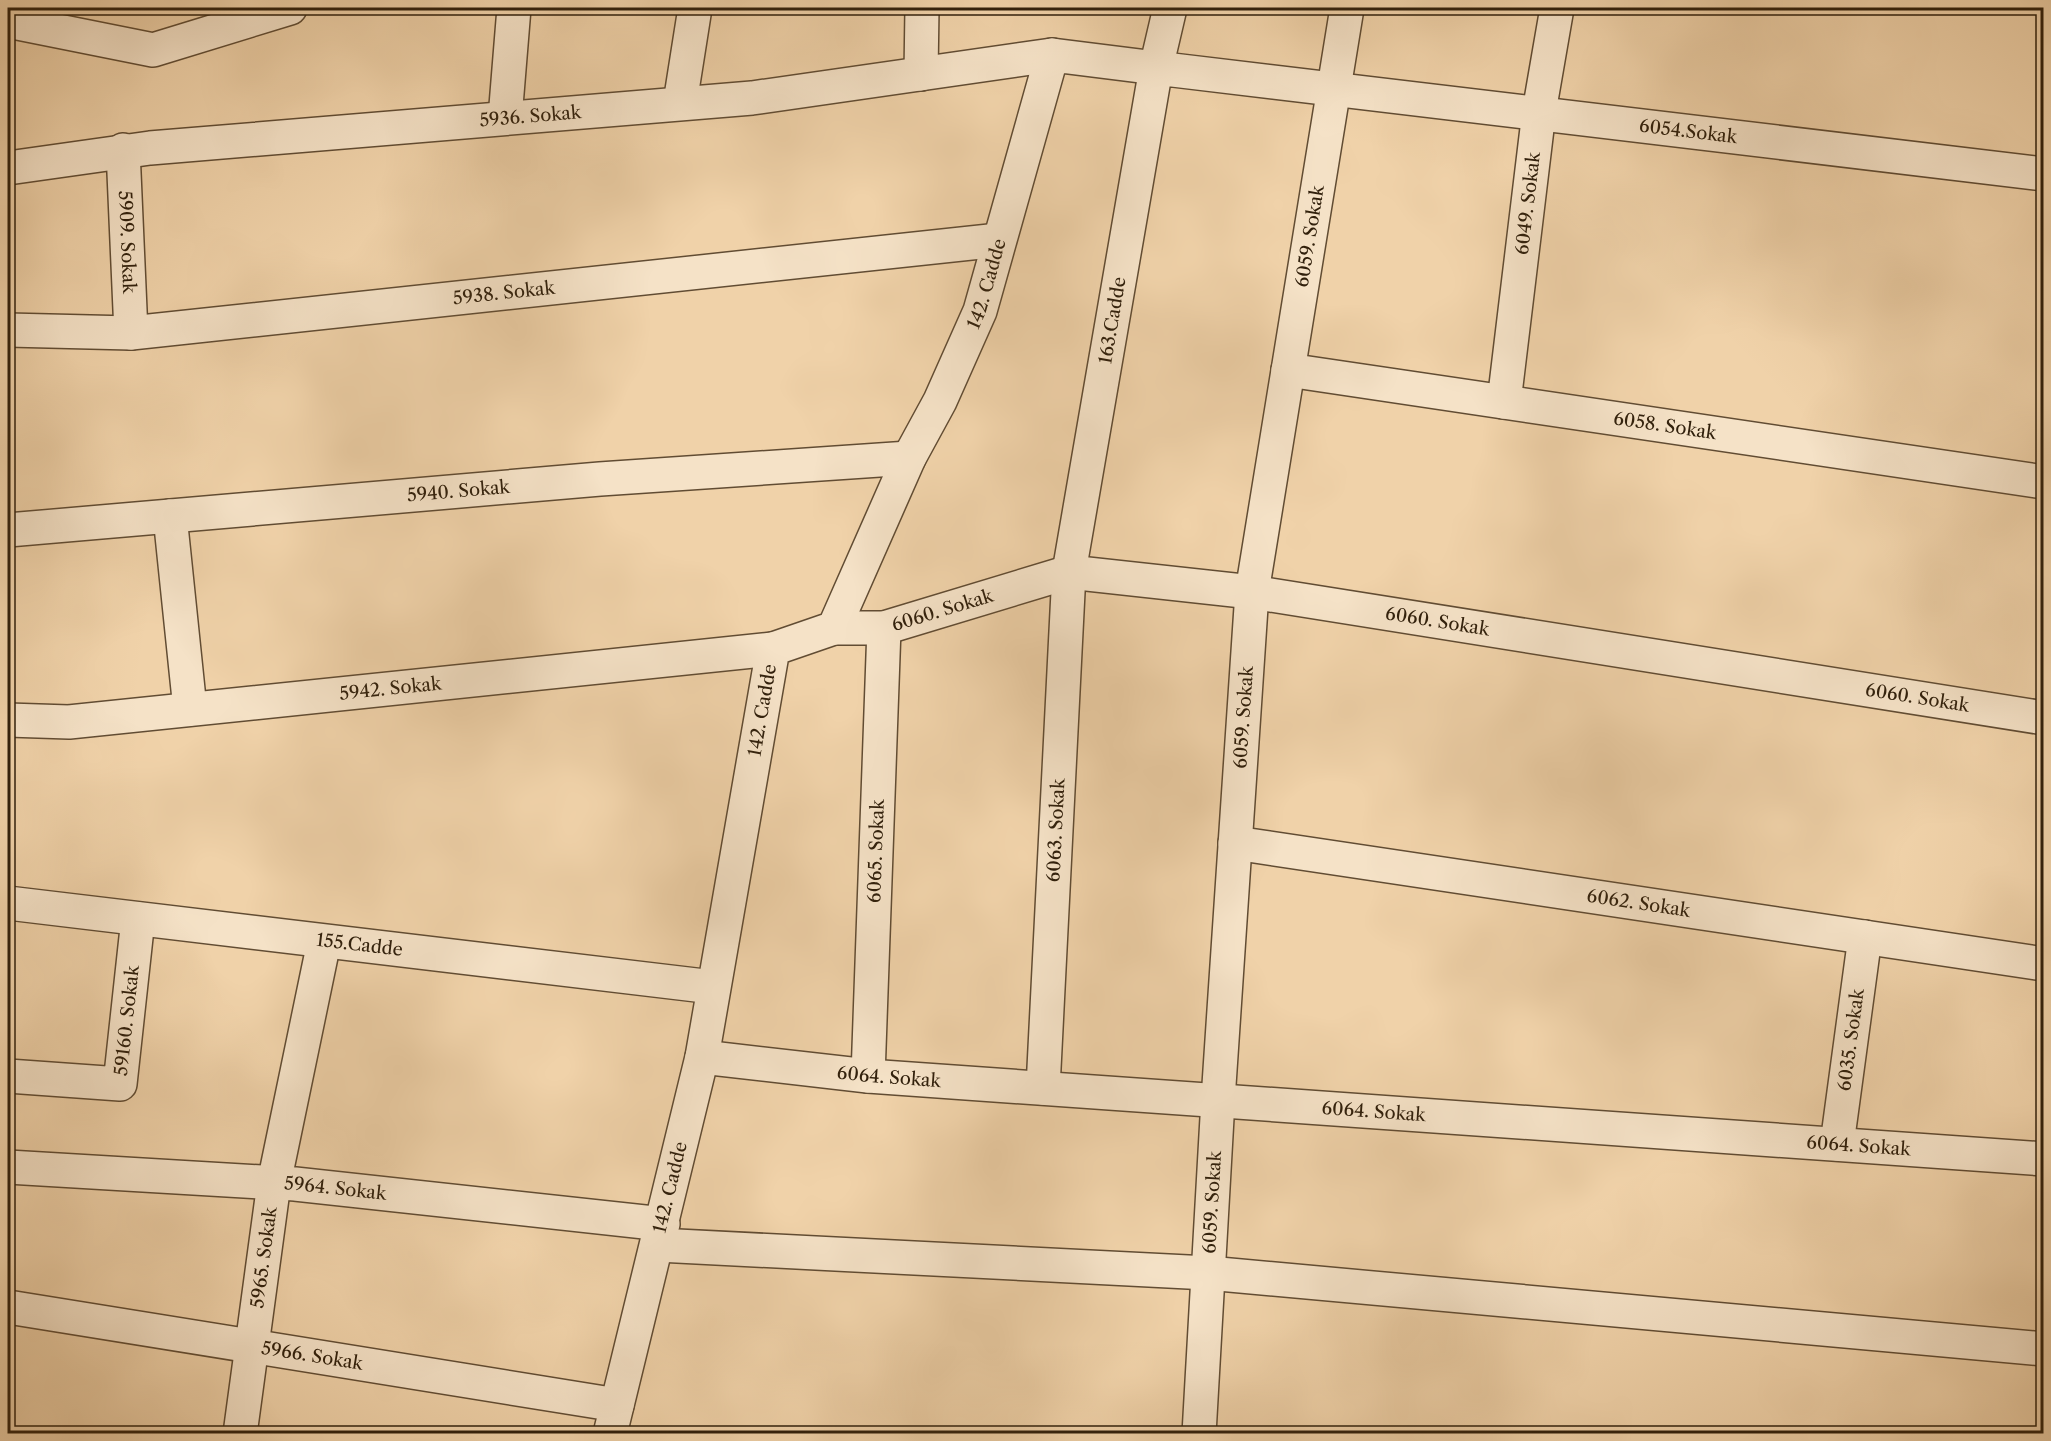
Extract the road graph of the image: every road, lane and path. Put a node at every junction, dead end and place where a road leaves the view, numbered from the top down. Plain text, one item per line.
1 (290, 8) edge
2 (514, 8) edge
3 (695, 8) edge
4 (922, 8) edge
5 (1170, 8) edge
6 (1347, 8) edge
7 (1557, 8) edge
8 (8, 21) edge
9 (1052, 55) junction
10 (1156, 68) junction
11 (921, 74) junction
12 (1332, 88) junction
13 (680, 103) junction
14 (1539, 112) junction
15 (506, 118) junction
16 (123, 150) junction
17 (8, 168) edge
18 (2043, 174) edge
19 (999, 240) junction
20 (8, 330) edge
21 (131, 333) junction
22 (1288, 370) junction
23 (1504, 402) junction
24 (909, 458) junction
25 (2043, 482) edge
26 (170, 516) junction
27 (8, 530) edge
28 (1069, 572) junction
29 (1252, 592) junction
30 (834, 628) junction
31 (884, 628) junction
32 (773, 649) junction
33 (190, 709) junction
34 (2043, 718) edge
35 (8, 720) edge
36 (1235, 843) junction
37 (8, 903) edge
38 (138, 919) junction
39 (1865, 937) junction
40 (324, 942) junction
41 (2043, 964) edge
42 (713, 987) junction
43 (702, 1057) junction
44 (8, 1076) edge
45 (867, 1076) junction
46 (1043, 1088) junction
47 (1218, 1100) junction
48 (1837, 1144) junction
49 (2043, 1159) edge
50 (8, 1167) edge
51 (274, 1183) junction
52 (660, 1234) junction
53 (1209, 1273) junction
54 (8, 1307) edge
55 (254, 1346) junction
56 (2043, 1349) edge
57 (618, 1426) edge
58 (240, 1434) edge
59 (1199, 1434) edge

1 - 8 street
2 - 15 street
3 - 13 street
4 - 11 street
5 - 10 street, 163.Cadde
6 - 12 street, 6059. Sokak
7 - 14 street, 6049. Sokak
9 - 10 street
9 - 11 street, 5936. Sokak
9 - 19 street, 142. Cadde
10 - 12 street
10 - 28 street, 163.Cadde
11 - 13 street, 5936. Sokak
12 - 14 street, 6054.Sokak
12 - 22 street, 6059. Sokak
13 - 15 street, 5936. Sokak
14 - 18 street, 6054.Sokak
14 - 23 street, 6049. Sokak
15 - 16 street, 5936. Sokak
16 - 17 street, 5936. Sokak
16 - 21 street, 5909. Sokak
19 - 21 street, 5938. Sokak
19 - 24 street, 142. Cadde
20 - 21 street, 5938. Sokak
22 - 23 street, 6058. Sokak
22 - 29 street, 6059. Sokak
23 - 25 street, 6058. Sokak
24 - 26 street, 5940. Sokak
24 - 30 street, 142. Cadde
26 - 27 street, 5940. Sokak
26 - 33 street
28 - 29 street, 6060. Sokak
28 - 31 street, 6060. Sokak
28 - 46 street, 6063. Sokak
29 - 34 street, 6060. Sokak
29 - 36 street, 6059. Sokak
30 - 31 street, 6060. Sokak
30 - 32 street, 142. Cadde
31 - 45 street, 6065. Sokak
32 - 33 street, 5942. Sokak
32 - 42 street, 142. Cadde
33 - 35 street, 5942. Sokak
36 - 39 street, 6062. Sokak
36 - 47 street, 6059. Sokak
37 - 38 street, 155.Cadde
38 - 40 street, 155.Cadde
38 - 44 street, 59160. Sokak
39 - 41 street, 6062. Sokak
39 - 48 street, 6035. Sokak
40 - 42 street, 155.Cadde
40 - 51 street, 5965. Sokak
42 - 43 street, 142. Cadde
43 - 45 street, 6064. Sokak
43 - 52 street, 142. Cadde
45 - 46 street, 6064. Sokak
46 - 47 street, 6064. Sokak
47 - 48 street, 6064. Sokak
47 - 53 street, 6059. Sokak
48 - 49 street, 6064. Sokak
50 - 51 street, 5964. Sokak
51 - 52 street, 5964. Sokak
51 - 55 street, 5965. Sokak
52 - 53 street, 5964. Sokak
52 - 57 street, 142. Cadde
53 - 56 street, 5964. Sokak
53 - 59 street, 6059. Sokak
54 - 55 street, 5966. Sokak
55 - 57 street, 5966. Sokak
55 - 58 street, 5965. Sokak

